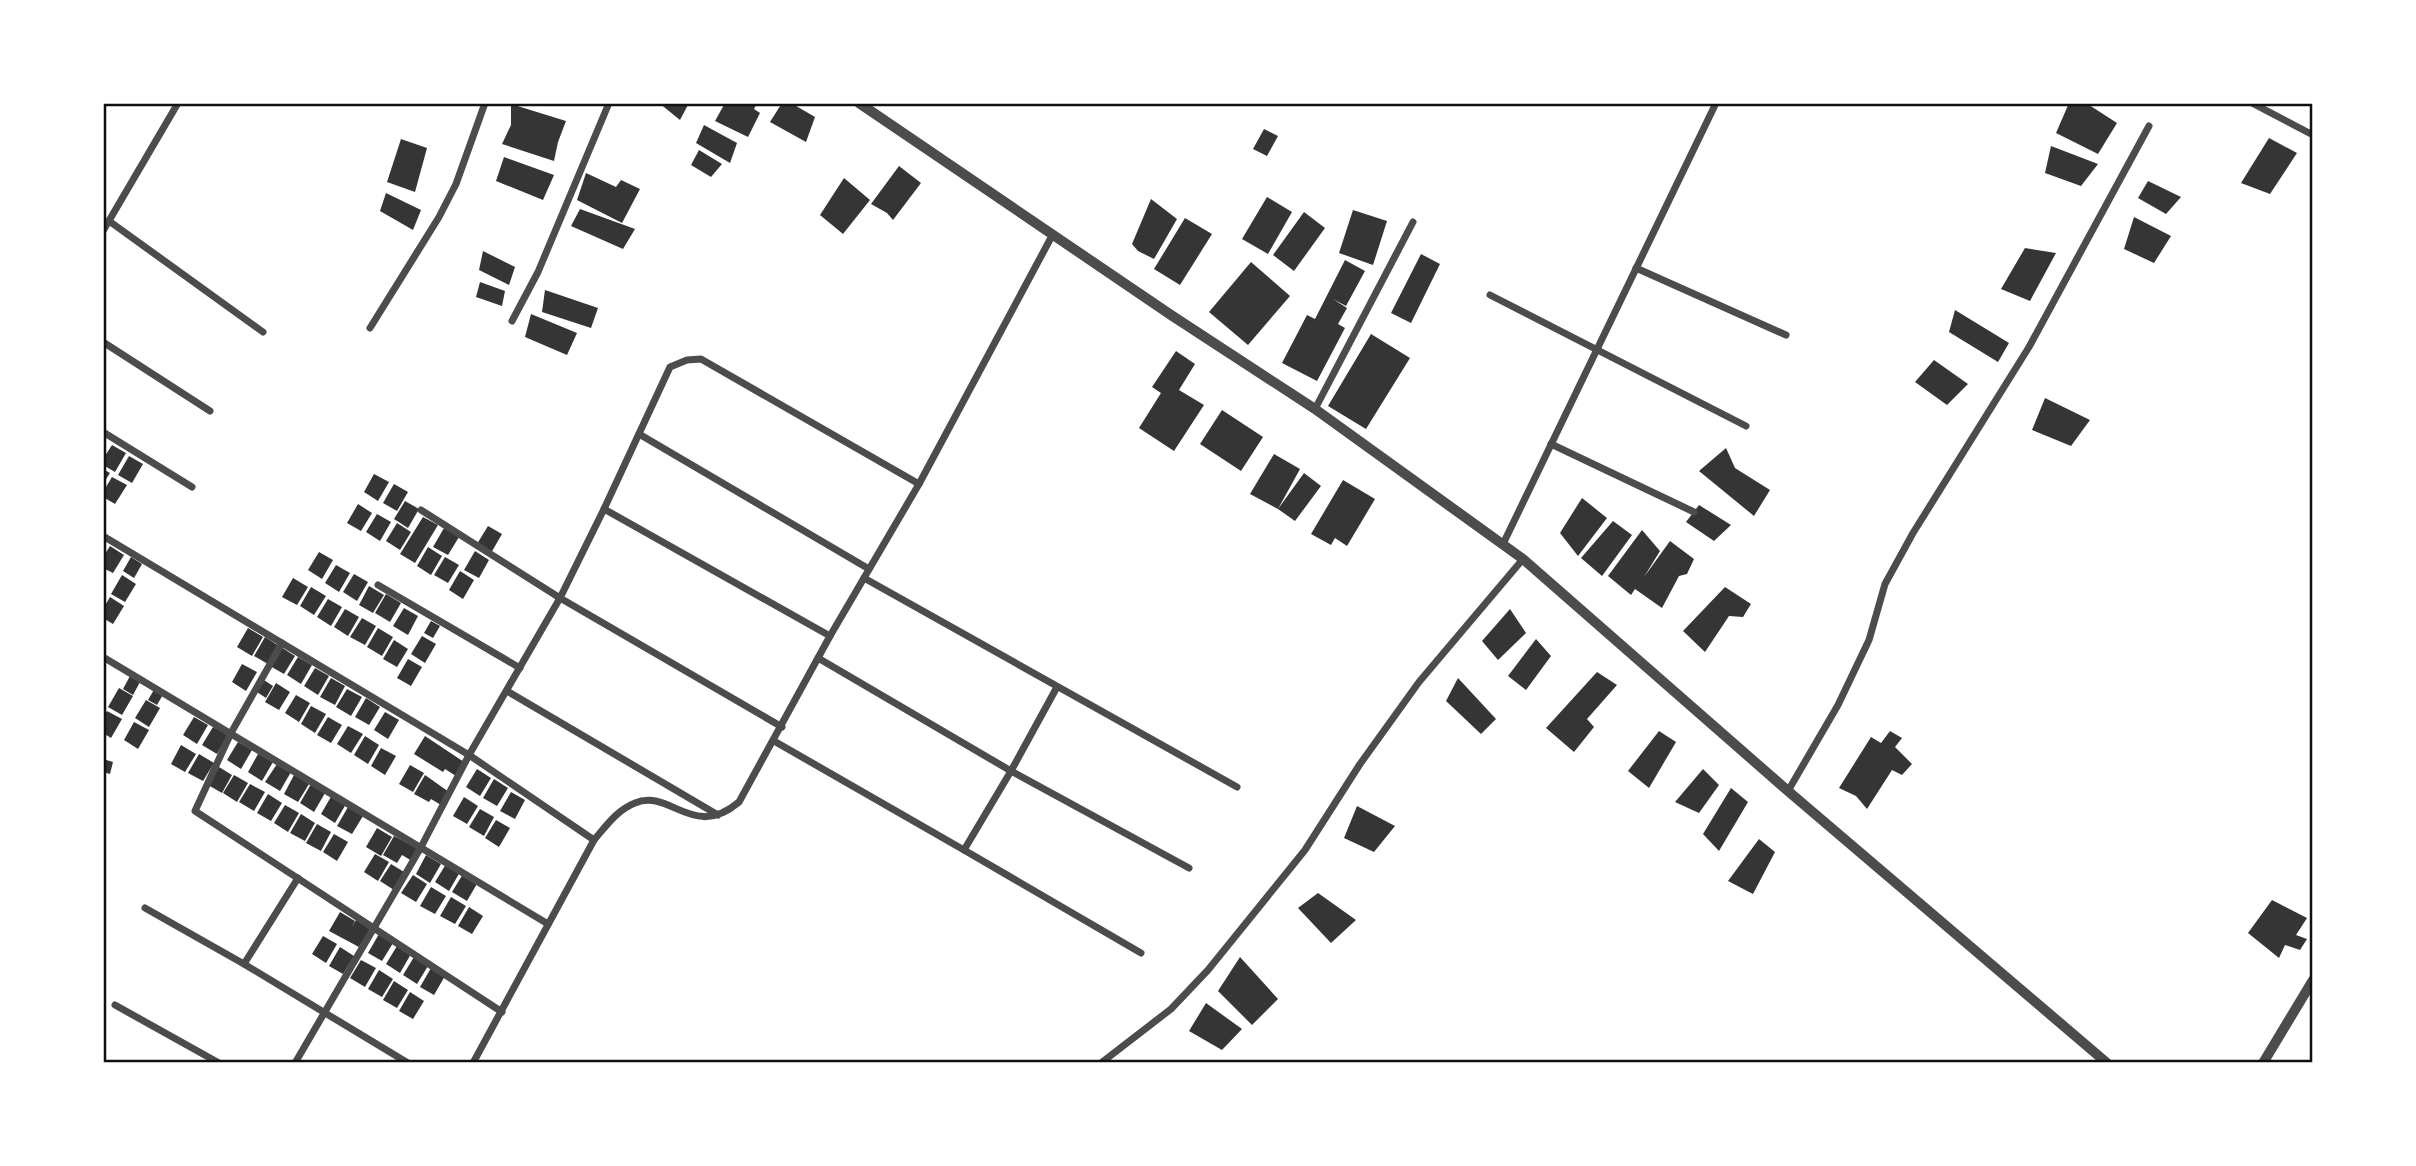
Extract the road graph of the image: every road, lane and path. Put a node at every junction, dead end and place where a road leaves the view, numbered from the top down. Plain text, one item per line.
1 (178, 103) edge
2 (485, 103) edge
3 (609, 103) edge
4 (859, 103) edge
5 (1716, 103) edge
6 (2252, 103) edge
7 (2149, 126) dead end
8 (2313, 135) edge
9 (109, 221) junction
10 (1413, 222) dead end
11 (103, 231) edge
12 (1053, 234) junction
13 (1636, 268) junction
14 (1490, 295) dead end
15 (512, 321) dead end
16 (370, 328) dead end
17 (264, 332) dead end
18 (1786, 335) dead end
19 (103, 342) edge
20 (1596, 351) junction
21 (1315, 409) junction
22 (210, 411) dead end
23 (1746, 426) dead end
24 (103, 432) edge
25 (639, 433) junction
26 (1551, 444) junction
27 (919, 484) junction
28 (192, 487) dead end
29 (604, 509) junction
30 (421, 510) dead end
31 (1694, 512) dead end
32 (103, 537) edge
33 (1503, 544) junction
34 (1523, 559) junction
35 (869, 569) junction
36 (864, 579) junction
37 (378, 585) dead end
38 (560, 598) junction
39 (830, 636) junction
40 (282, 643) junction
41 (103, 657) edge
42 (818, 658) junction
43 (520, 668) junction
44 (1057, 687) junction
45 (507, 691) junction
46 (782, 727) junction
47 (231, 733) junction
48 (774, 741) junction
49 (469, 755) junction
50 (1012, 771) junction
51 (1237, 787) dead end
52 (1788, 791) junction
53 (718, 815) junction
54 (594, 840) junction
55 (420, 849) junction
56 (964, 850) junction
57 (1189, 868) dead end
58 (298, 878) junction
59 (145, 908) dead end
60 (548, 924) junction
61 (374, 927) junction
62 (1141, 953) dead end
63 (244, 964) junction
64 (2313, 981) edge
65 (115, 1005) dead end
66 (502, 1012) junction
67 (324, 1013) junction
68 (219, 1063) edge
69 (295, 1063) edge
70 (408, 1063) edge
71 (473, 1063) edge
72 (1101, 1063) edge
73 (2108, 1063) edge
74 (2263, 1063) edge

1 - 9 street
2 - 16 street
3 - 15 street
4 - 12 street
5 - 13 street
6 - 8 street
7 - 52 street
9 - 11 street
9 - 17 street
10 - 21 street
12 - 21 street
12 - 27 street
13 - 18 street
13 - 20 street
14 - 20 street
19 - 22 street
20 - 23 street
20 - 26 street
21 - 33 street
24 - 28 street
25 - 27 street
25 - 29 street
25 - 35 street
26 - 31 street
26 - 33 street
27 - 35 street
29 - 38 street
29 - 39 street
30 - 38 street
32 - 40 street
33 - 34 street
34 - 52 street
34 - 72 street
35 - 36 street
36 - 39 street
36 - 44 street
37 - 43 street
38 - 43 street
38 - 46 street
39 - 42 street
40 - 47 street
40 - 49 street
41 - 47 street
42 - 46 street
42 - 50 street
43 - 45 street
44 - 50 street
44 - 51 street
45 - 49 street
45 - 53 street
46 - 48 street
47 - 55 street
47 - 58 street
48 - 53 street
48 - 56 street
49 - 54 street
49 - 55 street
50 - 56 street
50 - 57 street
52 - 73 street
53 - 54 street
54 - 60 street
55 - 60 street
55 - 61 street
56 - 62 street
58 - 61 street
58 - 63 street
59 - 63 street
60 - 66 street
61 - 66 street
61 - 67 street
63 - 67 street
64 - 74 street
65 - 68 street
66 - 71 street
67 - 69 street
67 - 70 street

